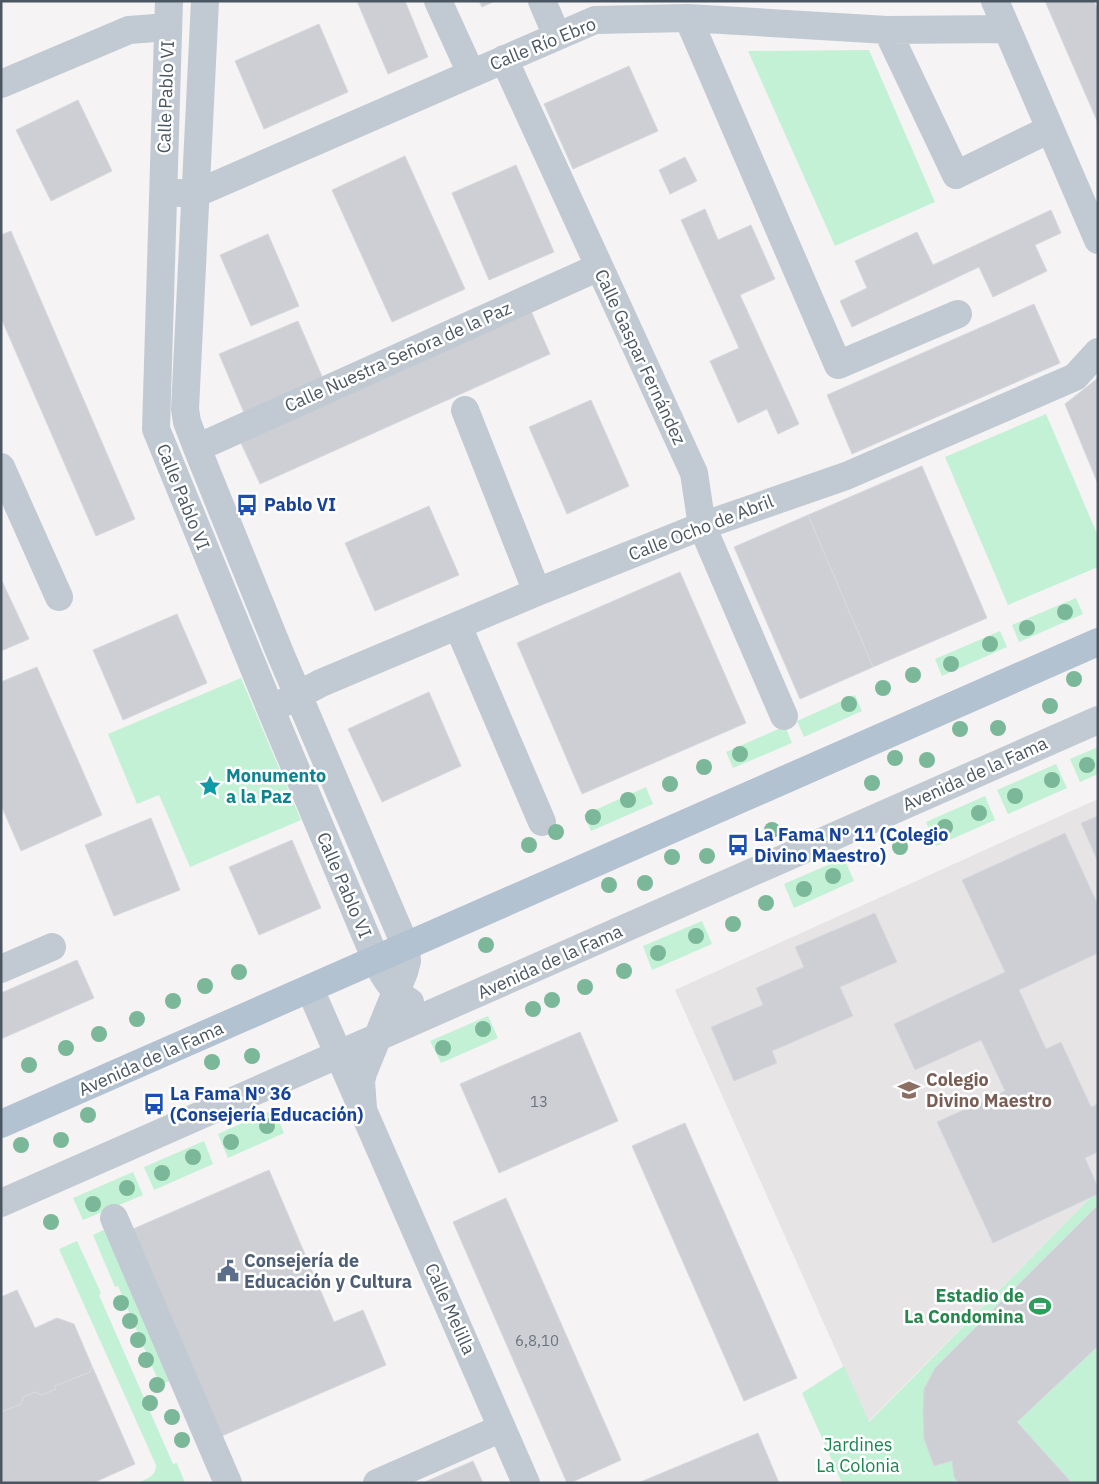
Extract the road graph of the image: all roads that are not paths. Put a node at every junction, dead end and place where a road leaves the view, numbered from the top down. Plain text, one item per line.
1 (192, 1) edge
2 (204, 1) edge
3 (438, 1) edge
4 (542, 1) edge
5 (995, 1) edge
6 (169, 14) edge
7 (688, 18) junction
8 (1007, 29) junction
9 (887, 30) junction
10 (557, 36) junction
11 (504, 59) junction
12 (471, 73) junction
13 (1, 84) edge
14 (1050, 129) junction
15 (162, 193) junction
16 (195, 194) junction
17 (1098, 240) edge
18 (599, 267) junction
19 (958, 314) dead end
20 (1098, 352) edge
21 (464, 410) dead end
22 (196, 448) junction
23 (1, 468) edge
24 (702, 526) junction
25 (537, 592) junction
26 (58, 597) dead end
27 (458, 626) junction
28 (1098, 642) edge
29 (297, 694) junction
30 (271, 710) junction
31 (784, 716) dead end
32 (1098, 720) edge
33 (542, 822) dead end
34 (52, 947) dead end
35 (406, 947) junction
36 (376, 960) junction
37 (1, 970) edge
38 (310, 989) junction
39 (397, 992) junction
40 (458, 1002) junction
41 (378, 1037) junction
42 (338, 1055) junction
43 (362, 1108) junction
44 (1, 1124) edge
45 (1, 1203) edge
46 (114, 1218) dead end
47 (502, 1428) junction
48 (228, 1483) edge
49 (377, 1483) edge
50 (526, 1483) edge

1 - 6 street
2 - 16 street, Calle Pablo VI
3 - 12 street
4 - 10 street
5 - 8 street
6 - 13 street
6 - 15 street, Calle Pablo VI
7 - 9 street, Calle Río Ebro
7 - 10 street, Calle Río Ebro
7 - 19 street
8 - 9 street, Calle Río Ebro
8 - 14 street
9 - 14 street
10 - 11 street, Calle Río Ebro
11 - 12 street, Calle Río Ebro
11 - 18 street, Calle Gaspar Fernández
12 - 16 street, Calle Río Ebro
14 - 17 street
15 - 16 street
15 - 30 street, Calle Pablo VI
16 - 22 street, Calle Pablo VI
18 - 22 street, Calle Nuestra Señora de la Paz
18 - 24 street, Calle Gaspar Fernández
20 - 24 street, Calle Ocho de Abril
21 - 25 street
22 - 29 street, Calle Pablo VI
23 - 26 street
24 - 25 street, Calle Ocho de Abril
24 - 31 street, Calle Gaspar Fernández
25 - 27 street, Calle Ocho de Abril
27 - 29 street, Calle Ocho de Abril
27 - 33 street
28 - 35 main road, Avenida de la Fama
29 - 30 street, Calle Ocho de Abril
29 - 35 street, Calle Pablo VI
30 - 36 street, Calle Pablo VI
32 - 40 street, Avenida de la Fama
34 - 37 street
35 - 36 main road, Avenida de la Fama
35 - 39 street
36 - 38 main road, Avenida de la Fama
36 - 39 street
36 - 41 street
38 - 42 street, Calle Melilla
38 - 44 main road, Avenida de la Fama
39 - 40 street
39 - 41 street
40 - 41 street, Avenida de la Fama
41 - 42 street, Avenida de la Fama
41 - 43 street, Calle Melilla
42 - 43 street, Calle Melilla
42 - 45 street, Avenida de la Fama
43 - 47 street, Calle Melilla
46 - 48 street
47 - 49 street
47 - 50 street, Calle Melilla

